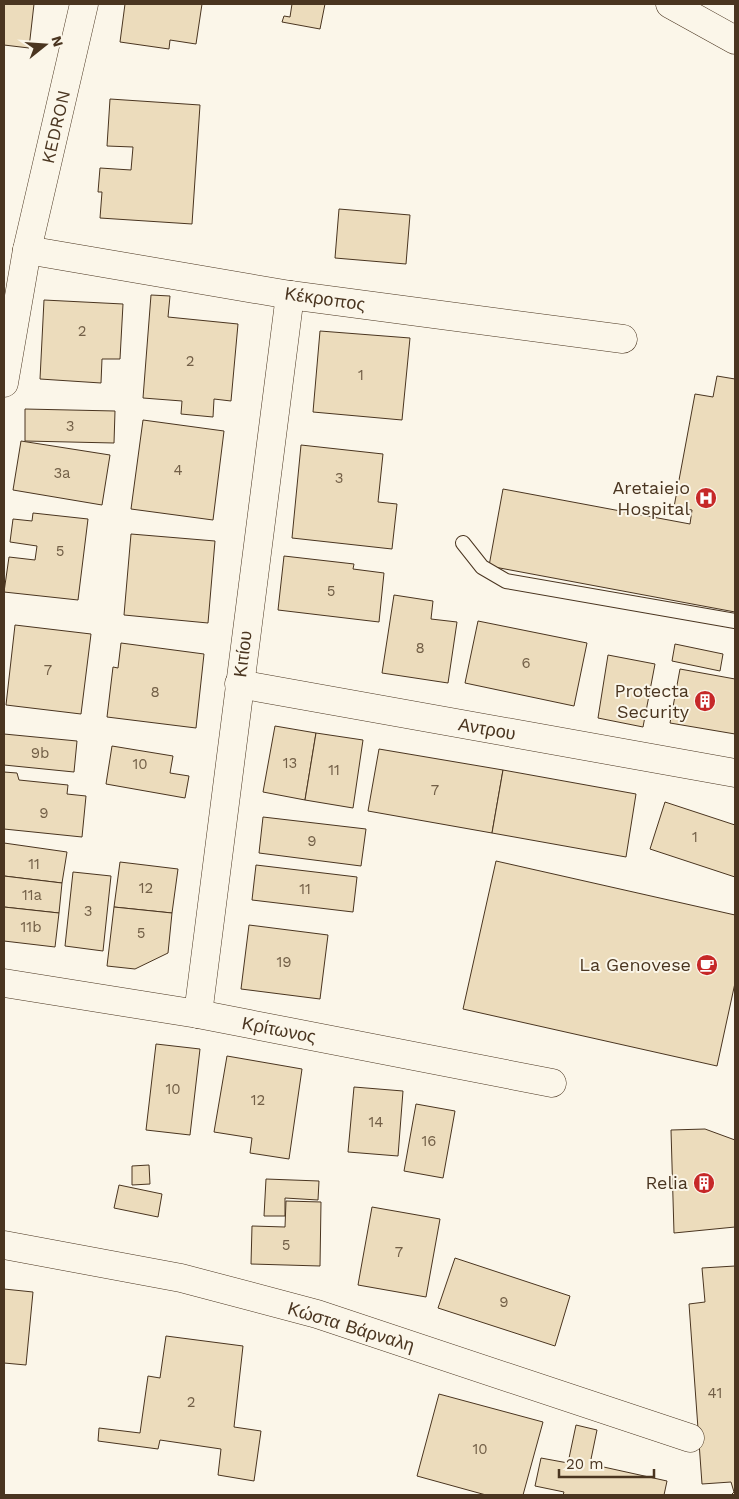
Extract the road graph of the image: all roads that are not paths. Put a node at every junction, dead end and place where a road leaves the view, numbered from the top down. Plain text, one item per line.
1 (84, 4) edge
2 (670, 4) edge
3 (735, 40) edge
4 (27, 250) junction
5 (290, 295) junction
6 (623, 339) dead end
7 (4, 383) edge
8 (463, 543) dead end
9 (735, 621) edge
10 (239, 684) junction
11 (735, 773) edge
12 (4, 983) edge
13 (198, 1014) junction
14 (552, 1083) dead end
15 (4, 1245) edge
16 (690, 1438) dead end

1 - 4 street, KEDRON
2 - 3 street
4 - 5 street, Κέκροπος
4 - 7 street, KEDRON
5 - 6 street, Κέκροπος
5 - 10 street, Κιτίου
8 - 9 lane
10 - 11 street, Αντρου
10 - 13 street, Κιτίου
12 - 13 street, Κρίτωνος
13 - 14 street, Κρίτωνος
15 - 16 street, Κώστα Βάρναλη

